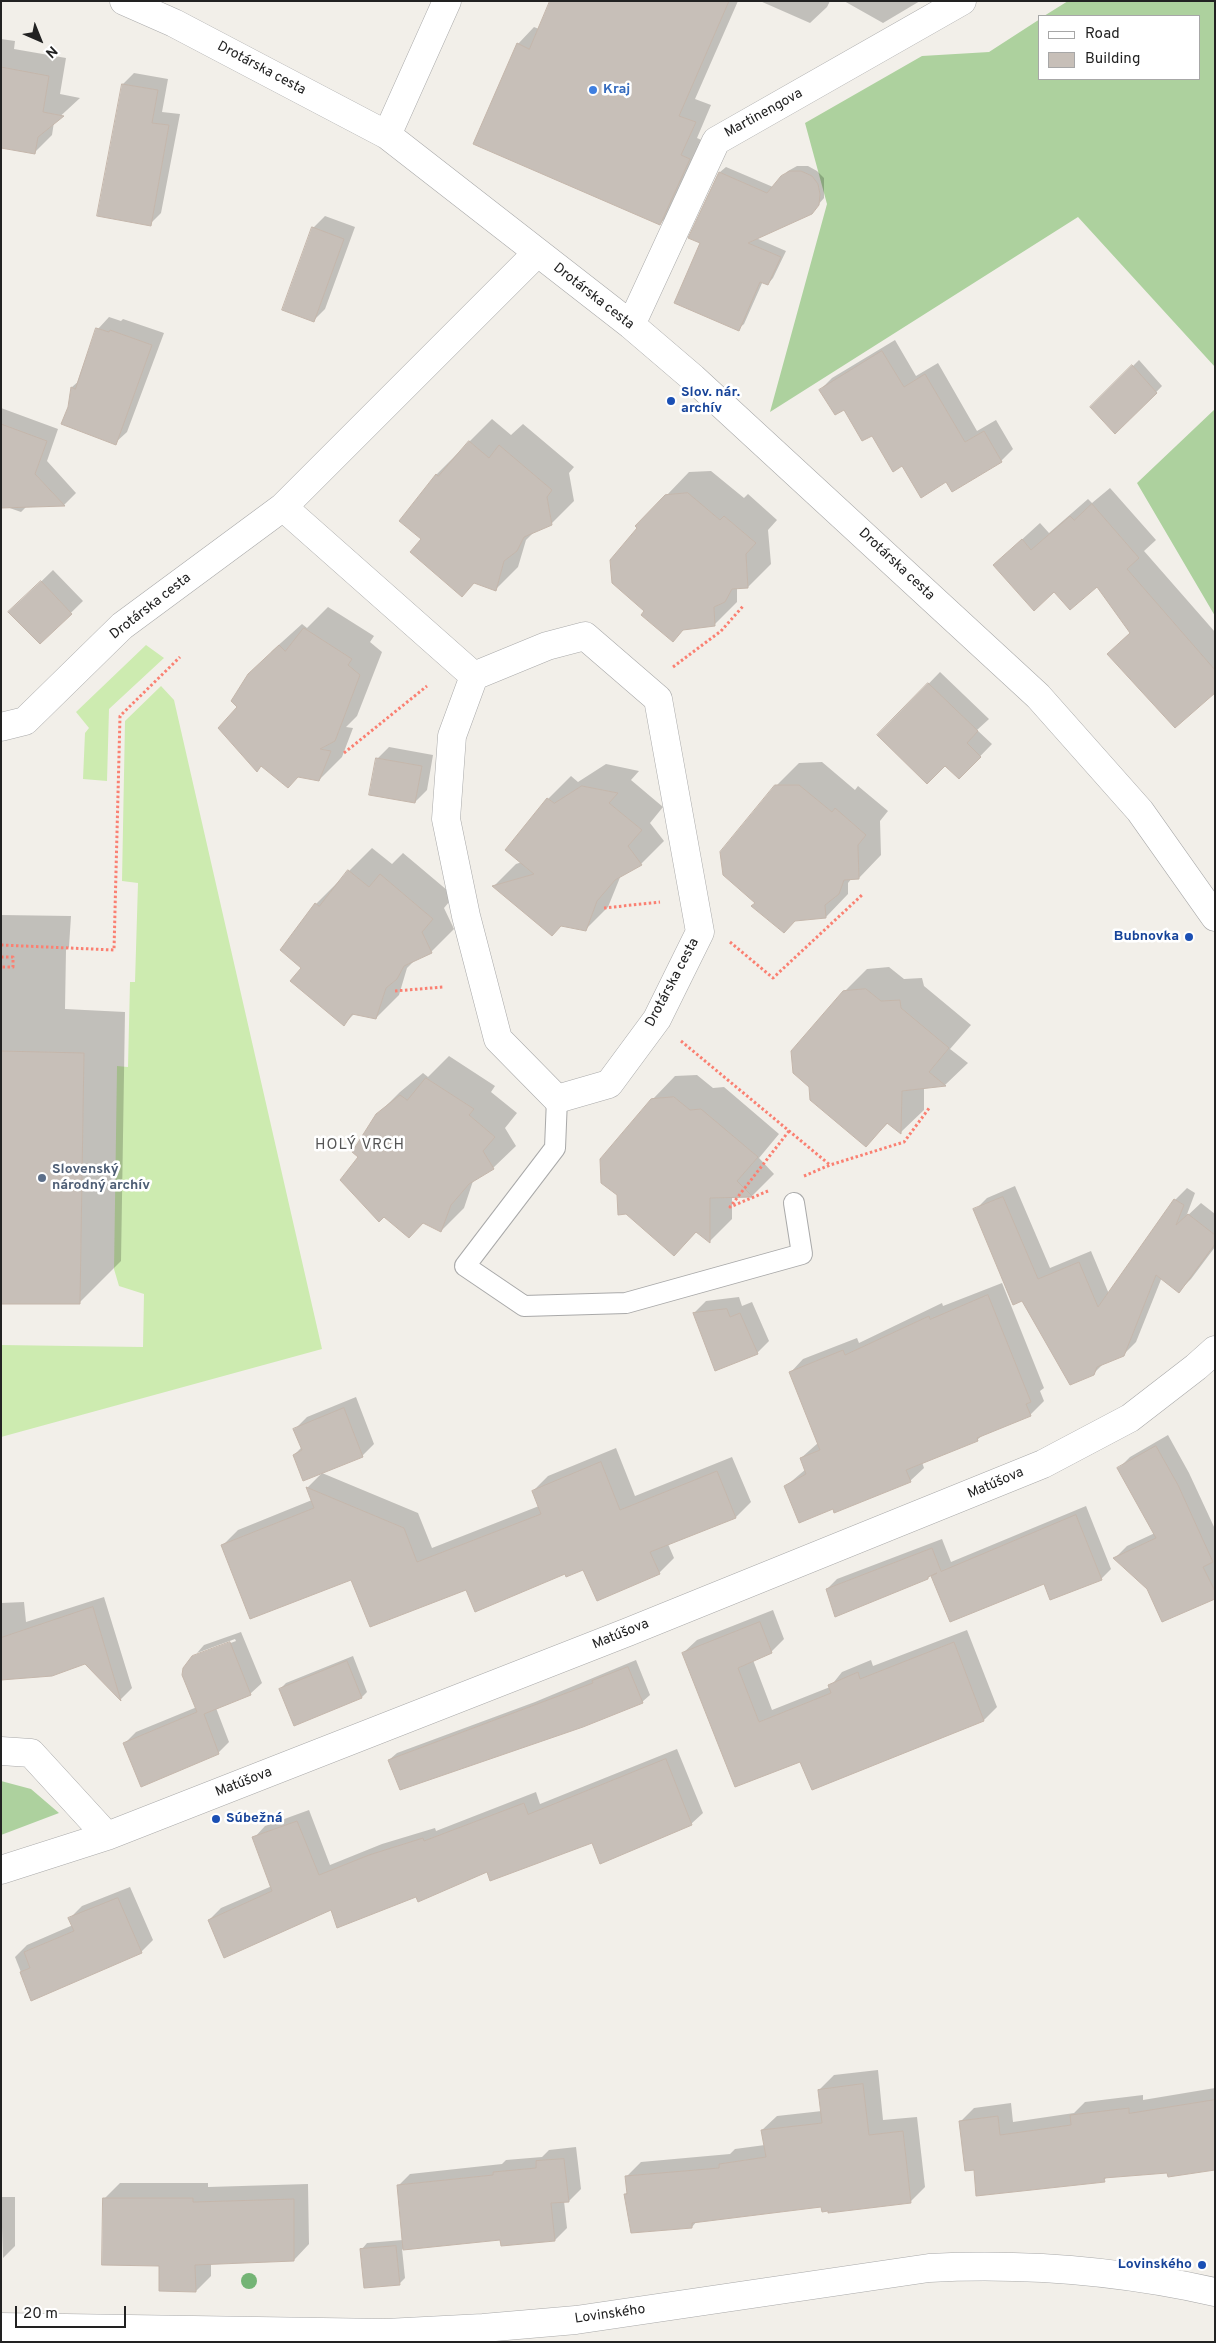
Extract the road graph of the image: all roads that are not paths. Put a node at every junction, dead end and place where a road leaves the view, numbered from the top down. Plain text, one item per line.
1 (124, 1) edge
2 (447, 1) edge
3 (962, 1) edge
4 (387, 135) junction
5 (537, 253) junction
6 (631, 324) junction
7 (283, 507) junction
8 (474, 676) junction
9 (1, 727) edge
10 (1215, 917) edge
11 (557, 1099) junction
12 (794, 1202) dead end
13 (1215, 1350) edge
14 (1, 1751) edge
15 (107, 1836) junction
16 (1, 1870) edge
17 (1215, 2292) edge
18 (1, 2327) edge

1 - 4 street, Drotárska cesta
2 - 4 street
3 - 6 street, Martinengova
4 - 5 street, Drotárska cesta
5 - 6 street, Drotárska cesta
5 - 7 street, Drotárska cesta
6 - 10 street, Drotárska cesta
7 - 8 street
7 - 9 street, Drotárska cesta
8 - 11 street
8 - 11 street, Drotárska cesta
11 - 12 lane
13 - 15 street, Matúšova
14 - 15 street
15 - 16 street, Matúšova
17 - 18 street, Lovinského

